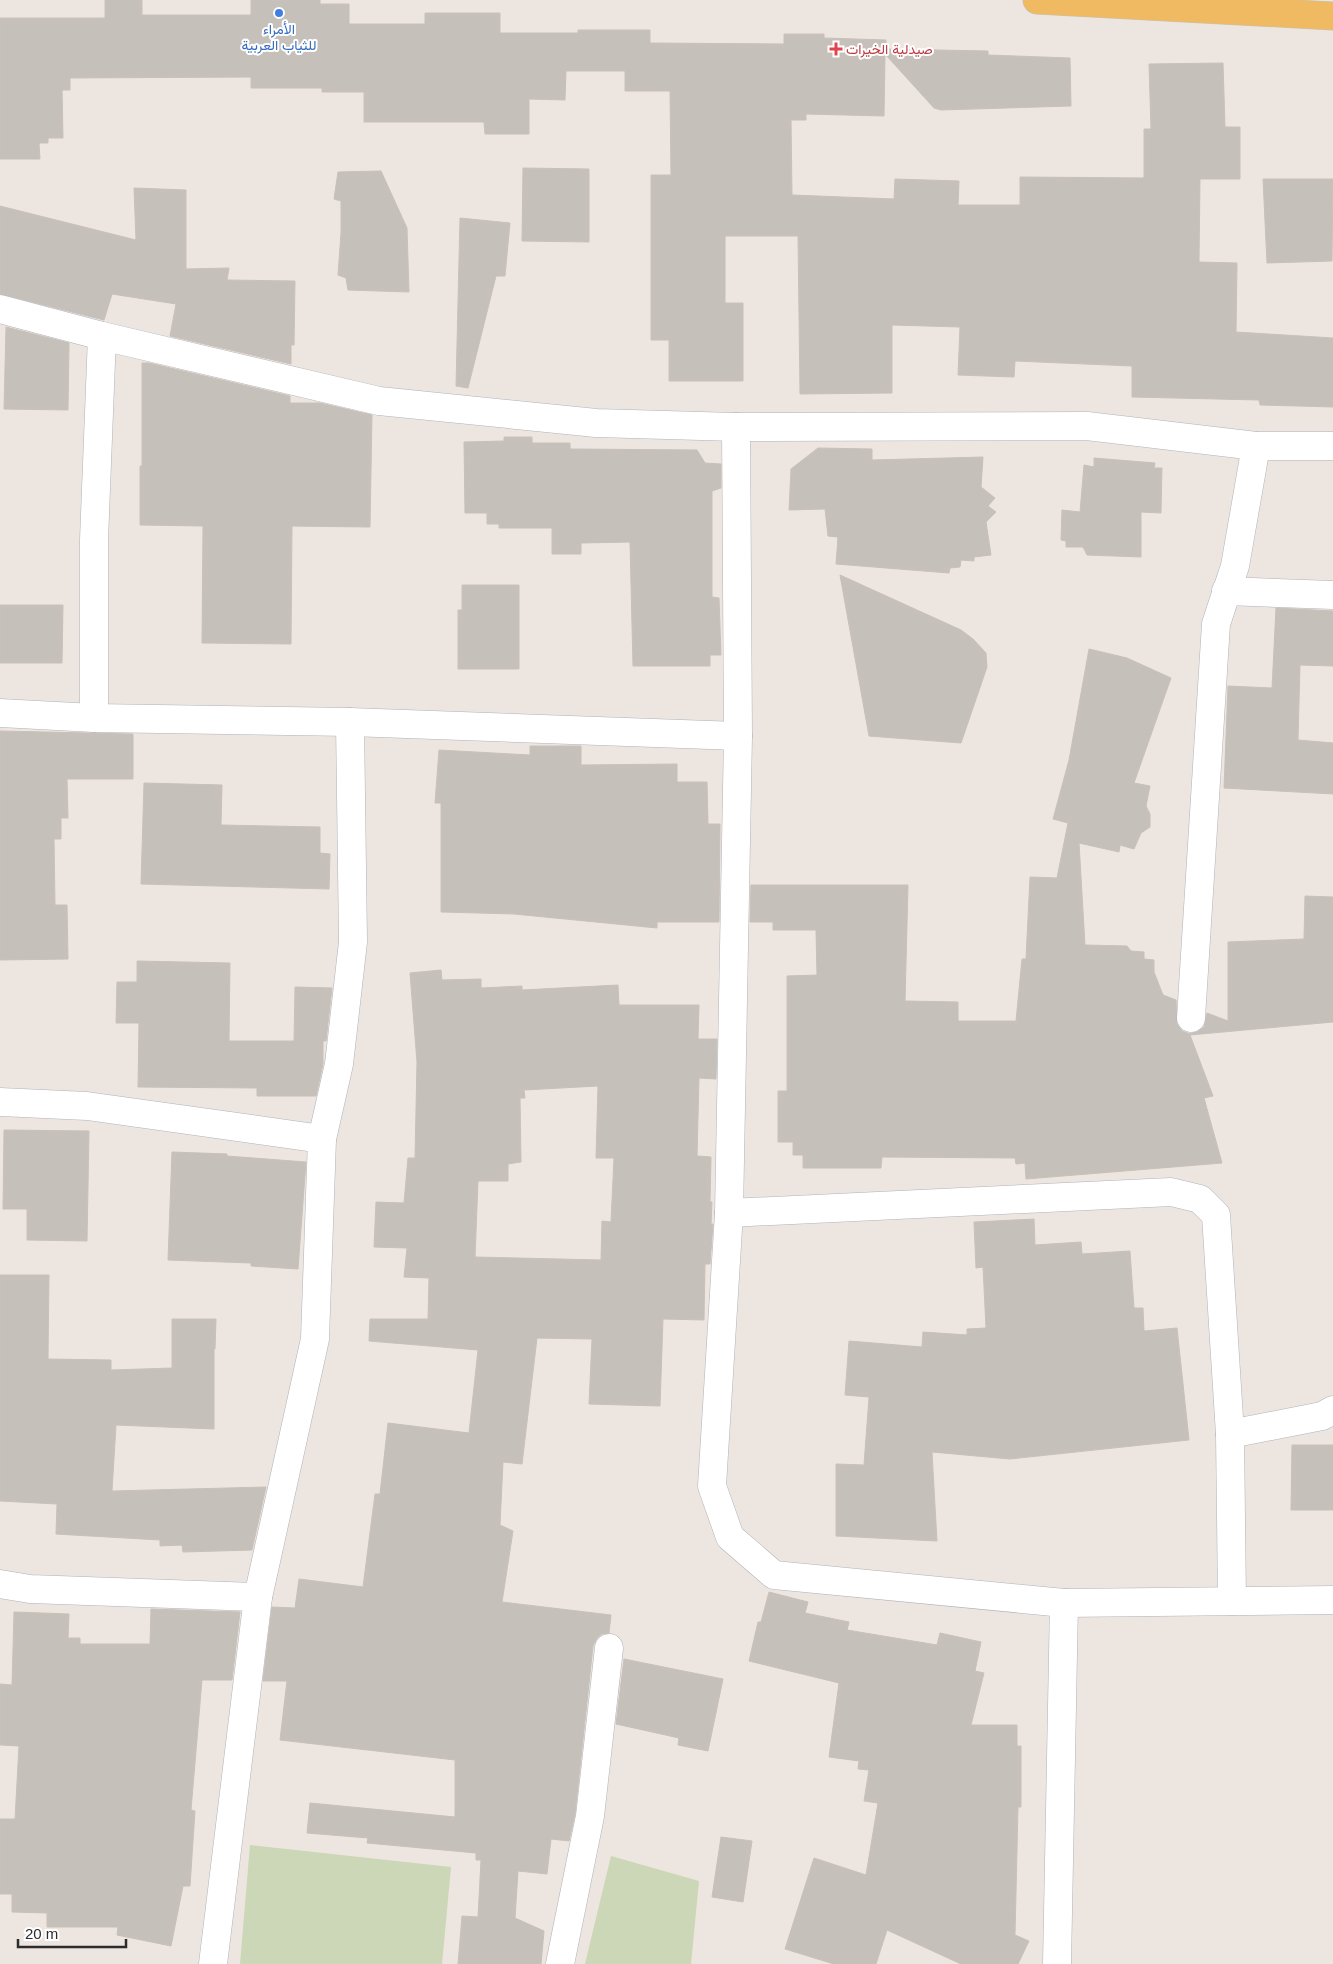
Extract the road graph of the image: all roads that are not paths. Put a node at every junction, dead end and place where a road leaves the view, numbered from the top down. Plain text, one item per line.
1 (1037, 0) edge
2 (1333, 16) edge
3 (0, 309) edge
4 (102, 336) junction
5 (736, 427) junction
6 (1256, 446) junction
7 (1333, 446) edge
8 (1226, 591) junction
9 (1333, 595) edge
10 (0, 713) edge
11 (94, 718) junction
12 (350, 722) junction
13 (738, 736) junction
14 (1191, 1018) dead end
15 (0, 1102) edge
16 (322, 1139) junction
17 (729, 1214) junction
18 (1333, 1410) edge
19 (1230, 1434) junction
20 (0, 1584) edge
21 (258, 1597) junction
22 (1333, 1600) edge
23 (1232, 1601) junction
24 (1064, 1603) junction
25 (609, 1648) dead end
26 (213, 1964) edge
27 (560, 1964) edge
28 (1057, 1964) edge

1 - 2 main road
3 - 4 street
4 - 5 street
4 - 11 street
5 - 6 street
5 - 13 street
6 - 7 street
6 - 8 street
8 - 9 street
8 - 14 street
10 - 11 street
11 - 12 street
12 - 13 street
12 - 16 street
13 - 17 street
15 - 16 street
16 - 21 street
17 - 19 street
17 - 24 street
18 - 19 street
19 - 23 street
20 - 21 street
21 - 26 street
22 - 23 street
23 - 24 street
24 - 28 street
25 - 27 street

